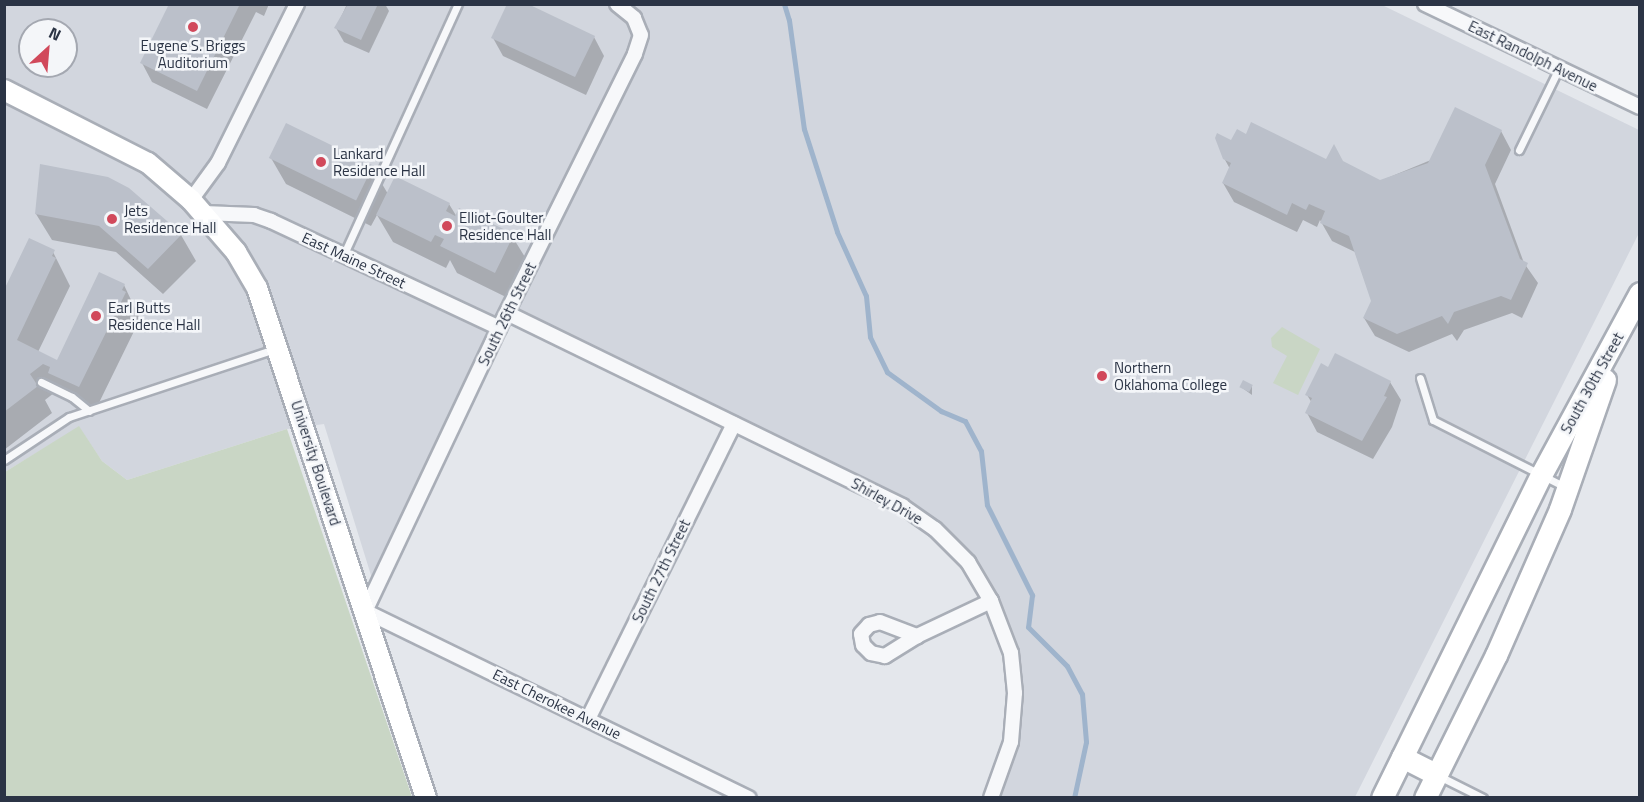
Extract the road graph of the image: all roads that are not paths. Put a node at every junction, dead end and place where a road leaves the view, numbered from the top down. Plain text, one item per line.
1 (297, 4) edge
2 (459, 4) edge
3 (617, 4) edge
4 (1425, 4) edge
5 (1559, 68) junction
6 (4, 90) edge
7 (1640, 107) edge
8 (1519, 150) dead end
9 (198, 206) junction
10 (343, 256) junction
11 (1640, 293) edge
12 (507, 313) junction
13 (1623, 327) junction
14 (499, 328) junction
15 (277, 348) junction
16 (1420, 378) dead end
17 (41, 382) dead end
18 (89, 411) junction
19 (734, 424) junction
20 (4, 460) edge
21 (1541, 474) junction
22 (1567, 488) junction
23 (991, 601) junction
24 (365, 611) junction
25 (917, 636) dead end
26 (588, 718) junction
27 (1402, 757) junction
28 (1437, 775) junction
29 (426, 798) edge
30 (749, 798) edge
31 (991, 798) edge
32 (1382, 798) edge
33 (1425, 798) edge
34 (1483, 798) edge

1 - 9 street
2 - 10 lane
3 - 12 street, South 26th Street
4 - 5 street, East Randolph Avenue
5 - 7 street, East Randolph Avenue
5 - 8 lane
6 - 9 street, University Boulevard
9 - 10 street, East Maine Street
9 - 15 street, University Boulevard
10 - 14 street, East Maine Street
11 - 13 main road
12 - 14 street, South 26th Street
12 - 19 street
13 - 21 main road, South 30th Street
13 - 22 main road, South 30th Street
14 - 24 street, South 26th Street
15 - 18 lane
15 - 24 street, University Boulevard
16 - 21 lane
17 - 18 lane
18 - 20 lane
19 - 23 street, Shirley Drive
19 - 26 street, South 27th Street
21 - 22 lane
21 - 27 main road, South 30th Street
22 - 28 main road, South 30th Street
23 - 25 street
23 - 31 street, Shirley Drive
24 - 26 street, East Cherokee Avenue
24 - 29 street, University Boulevard
26 - 30 street, East Cherokee Avenue
27 - 28 main road
27 - 32 main road, South 30th Street
28 - 33 main road, South 30th Street
28 - 34 lane

